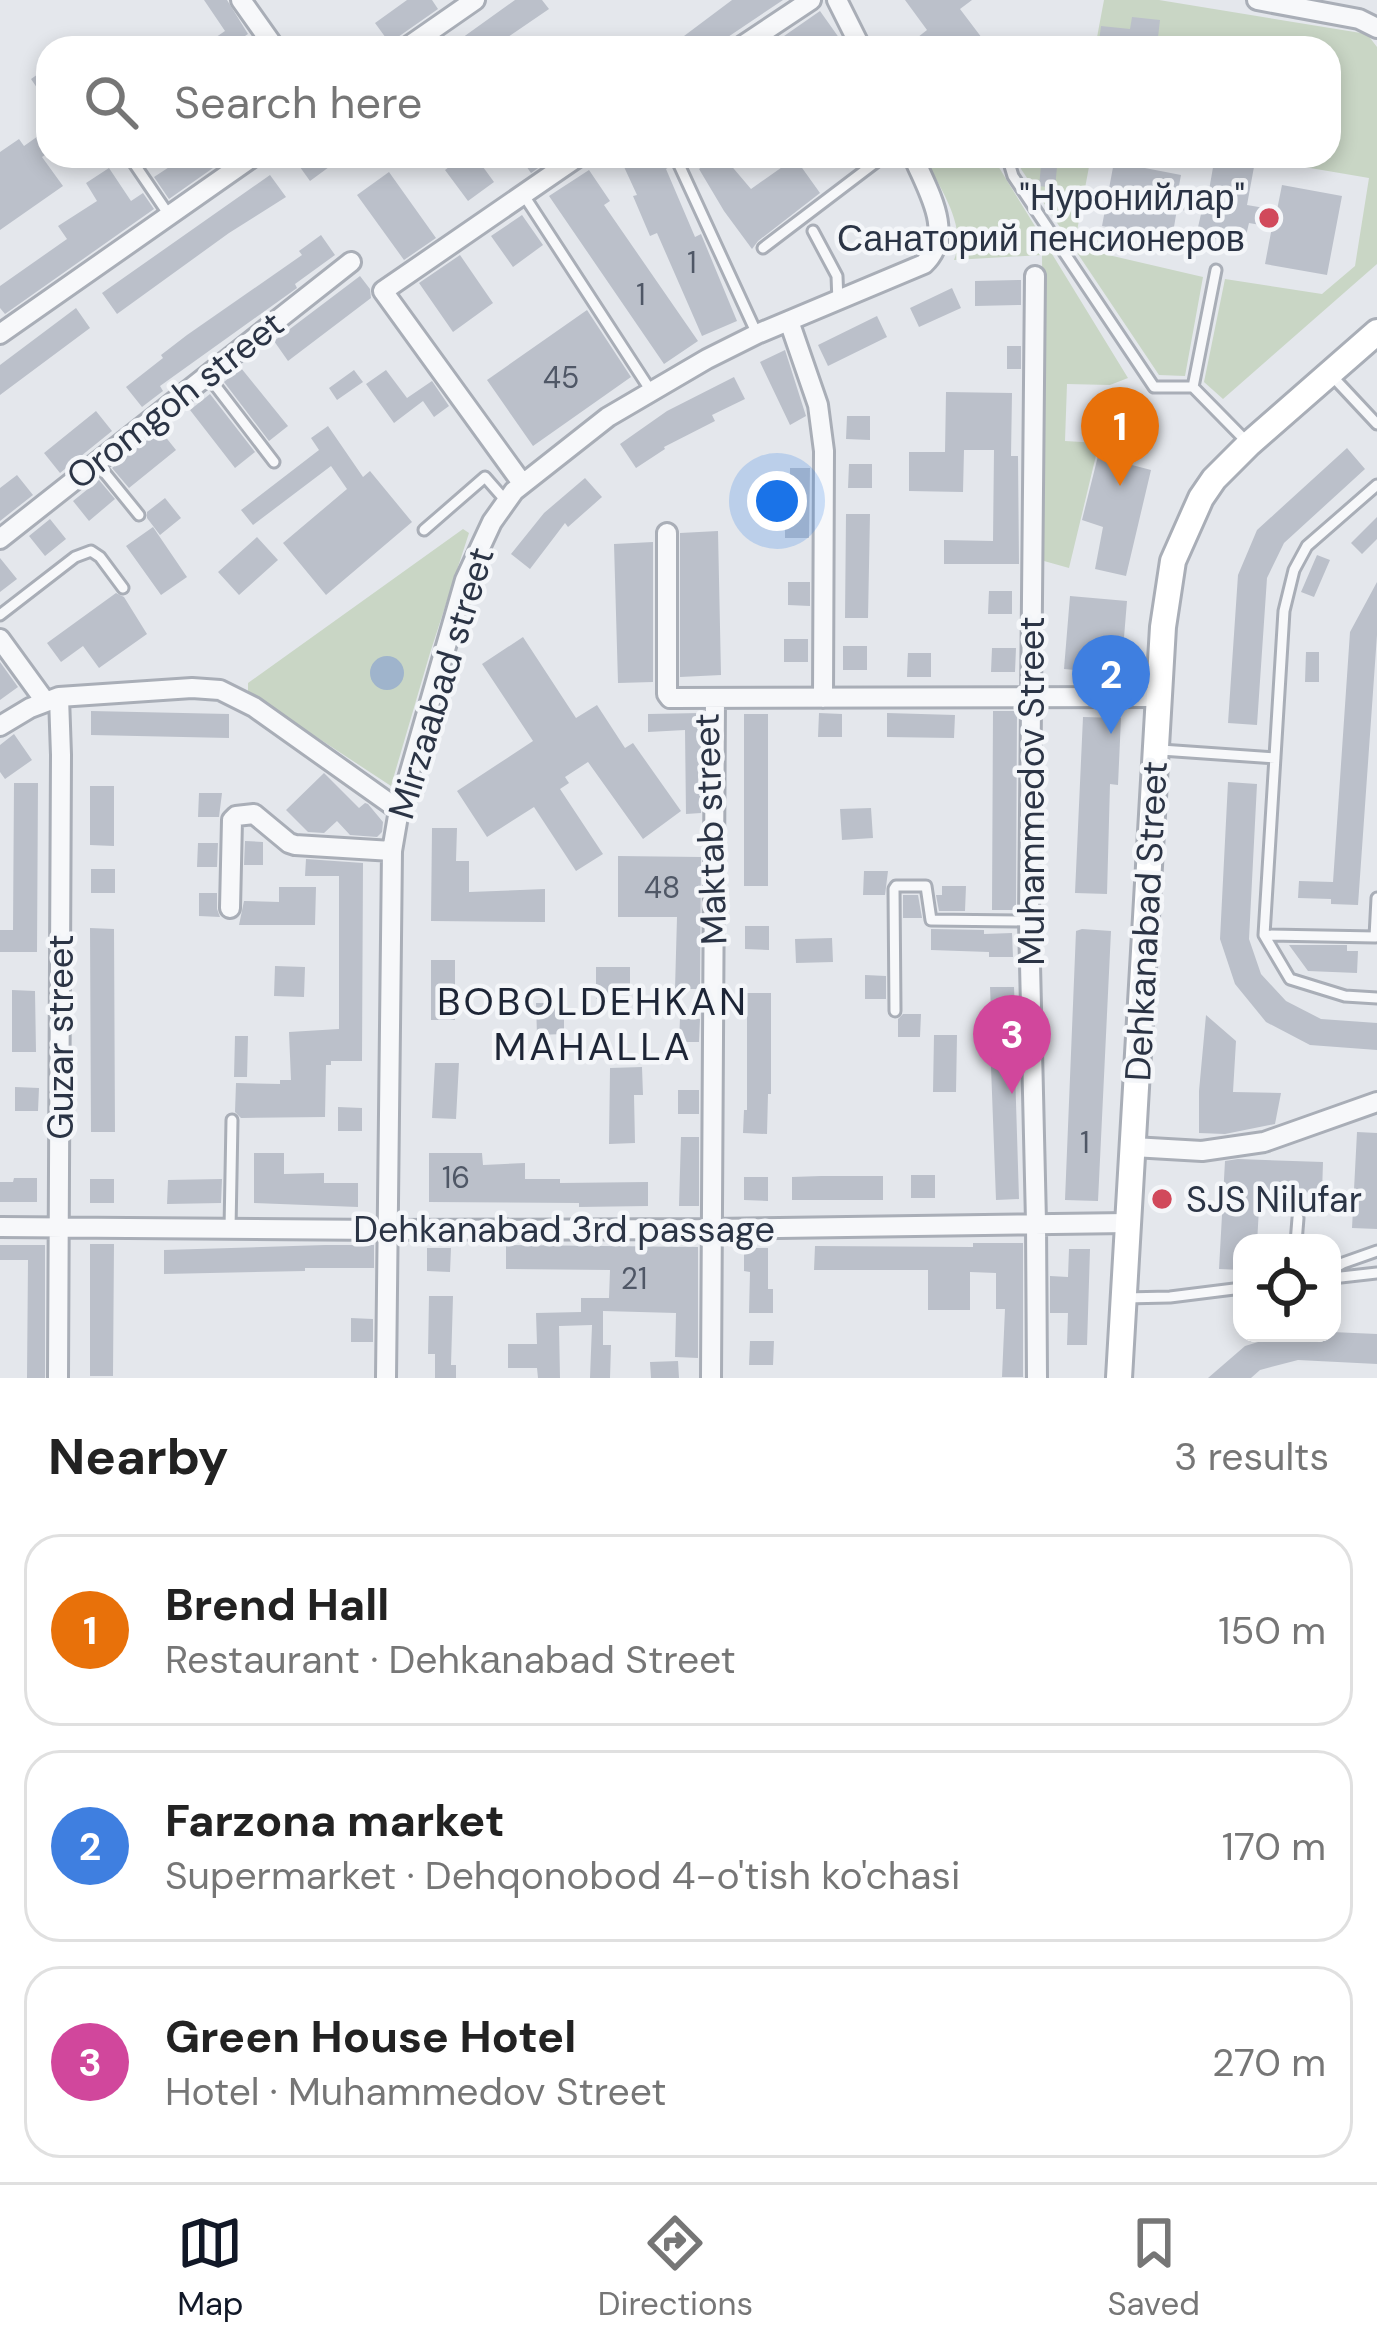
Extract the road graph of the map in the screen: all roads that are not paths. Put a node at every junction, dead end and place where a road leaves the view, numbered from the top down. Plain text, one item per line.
1 (242, 0) edge
2 (475, 0) edge
3 (811, 0) edge
4 (837, 0) edge
5 (1256, 0) edge
6 (1377, 28) edge
7 (267, 36) edge
8 (423, 36) edge
9 (758, 36) edge
10 (855, 36) edge
11 (137, 168) edge
12 (237, 168) edge
13 (561, 168) edge
14 (681, 168) edge
15 (868, 168) edge
16 (918, 168) edge
17 (1011, 168) edge
18 (523, 194) junction
19 (170, 215) junction
20 (814, 231) dead end
21 (763, 248) dead end
22 (351, 262) dead end
23 (1216, 270) dead end
24 (1035, 276) dead end
25 (838, 302) junction
26 (789, 321) junction
27 (1377, 332) edge
28 (0, 334) edge
29 (758, 334) junction
30 (1329, 374) junction
31 (207, 375) junction
32 (1193, 387) junction
33 (651, 391) junction
34 (1377, 424) edge
35 (1249, 444) junction
36 (497, 448) junction
37 (96, 462) junction
38 (274, 462) dead end
39 (485, 477) junction
40 (522, 483) junction
41 (1377, 485) edge
42 (506, 501) junction
43 (139, 515) dead end
44 (424, 530) dead end
45 (667, 533) dead end
46 (0, 538) edge
47 (123, 588) dead end
48 (0, 615) edge
49 (0, 639) edge
50 (1030, 697) junction
51 (1159, 697) junction
52 (715, 698) junction
53 (823, 698) junction
54 (52, 699) junction
55 (0, 726) edge
56 (1156, 749) junction
57 (1275, 758) junction
58 (399, 810) junction
59 (392, 851) junction
60 (1377, 898) edge
61 (230, 908) dead end
62 (1029, 921) junction
63 (1264, 935) junction
64 (1377, 998) edge
65 (895, 1011) dead end
66 (1377, 1102) edge
67 (232, 1120) dead end
68 (1133, 1147) junction
69 (1298, 1218) dead end
70 (1036, 1222) junction
71 (1129, 1222) junction
72 (0, 1227) edge
73 (59, 1228) junction
74 (230, 1229) junction
75 (713, 1229) junction
76 (386, 1230) junction
77 (1297, 1234) edge
78 (1377, 1251) edge
79 (1341, 1265) edge
80 (1377, 1273) edge
81 (1341, 1274) edge
82 (1233, 1289) edge
83 (1124, 1298) junction
84 (58, 1378) edge
85 (386, 1378) edge
86 (711, 1378) edge
87 (1037, 1378) edge
88 (1119, 1378) edge

1 - 7 street
2 - 8 street
3 - 9 street
4 - 10 street
5 - 6 street
11 - 19 lane
12 - 19 street
13 - 18 street
14 - 29 lane
15 - 21 lane
16 - 25 street, Mirzaаbаd street
17 - 32 lane
18 - 33 lane
18 - 36 street
19 - 28 street
20 - 25 lane
22 - 31 street, Oromgoh street
23 - 32 lane
24 - 50 street, Muhammedov Street
25 - 26 street, Mirzaаbаd street
26 - 29 street, Mirzaаbаd street
26 - 53 street
27 - 30 main road, Dehkаnabad Street
29 - 33 street, Mirzaаbаd street
30 - 34 lane
30 - 35 main road, Dehkаnabad Street
31 - 37 street, Oromgoh street
31 - 38 lane
32 - 35 lane
33 - 40 street, Mirzaаbаd street
35 - 51 main road, Dehkаnabad Street
36 - 39 lane
36 - 40 street
37 - 43 lane
37 - 46 street, Oromgoh street
39 - 42 lane
39 - 44 lane
40 - 42 street, Mirzaаbаd street
41 - 57 lane
42 - 58 street, Mirzaаbаd street
45 - 52 street, Maktab street
47 - 48 lane
49 - 54 street
50 - 51 street
50 - 53 street
50 - 62 street, Muhammedov Street
51 - 56 main road, Dehkаnabad Street
52 - 53 street
52 - 75 street, Maktab street
54 - 55 street
54 - 58 street
54 - 73 street, Guzar street
56 - 57 lane
56 - 68 main road, Dehkаnabad Street
57 - 63 lane
58 - 59 street, Mirzaаbаd street
59 - 61 street
59 - 76 street, Mirzaаbаd street
60 - 63 lane
62 - 65 lane
62 - 70 street, Muhammedov Street
63 - 64 lane
66 - 68 street
67 - 74 lane
68 - 71 main road, Dehkаnabad Street
69 - 77 lane
70 - 71 street, Dehkanabad 3rd passage
70 - 75 street, Dehkanabad 3rd passage
70 - 87 street, Muhammedov Street
71 - 83 main road, Dehkаnabad Street
72 - 73 street, Dehkanabad 3rd passage
73 - 74 street, Dehkanabad 3rd passage
73 - 84 street, Guzar street
74 - 76 street, Dehkanabad 3rd passage
75 - 76 street, Dehkanabad 3rd passage
75 - 86 street, Maktab street
76 - 85 street, Mirzaаbаd street
78 - 79 lane
80 - 81 lane
82 - 83 lane
83 - 88 main road, Dehkаnabad Street

